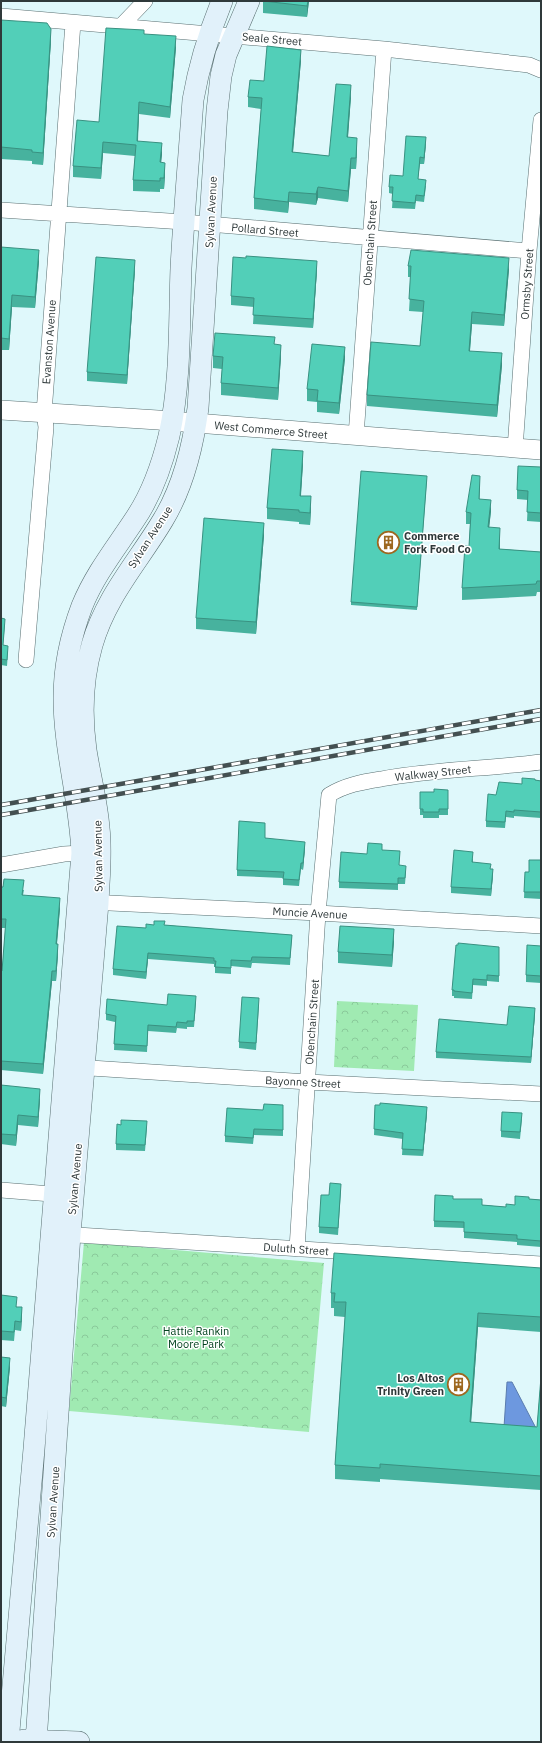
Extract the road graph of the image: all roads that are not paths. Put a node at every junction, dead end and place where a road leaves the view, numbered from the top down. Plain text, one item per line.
1 (145, 1) edge
2 (222, 1) edge
3 (249, 1) edge
4 (1, 16) edge
5 (73, 23) junction
6 (121, 26) junction
7 (209, 33) junction
8 (234, 36) junction
9 (384, 49) junction
10 (541, 70) edge
11 (541, 120) edge
12 (1, 210) edge
13 (58, 215) junction
14 (184, 222) junction
15 (210, 225) junction
16 (371, 238) junction
17 (529, 251) junction
18 (1, 410) edge
19 (44, 413) junction
20 (172, 422) junction
21 (196, 424) junction
22 (356, 436) junction
23 (515, 449) junction
24 (541, 450) edge
25 (26, 660) dead end
26 (541, 762) edge
27 (329, 795) joint
28 (82, 853) junction
29 (1, 865) edge
30 (89, 902) junction
31 (318, 913) junction
32 (541, 926) edge
33 (65, 1066) junction
34 (86, 1067) junction
35 (308, 1082) junction
36 (541, 1094) edge
37 (1, 1190) edge
38 (63, 1195) junction
39 (61, 1234) junction
40 (297, 1249) junction
41 (541, 1264) edge
42 (6, 1740) edge
43 (37, 1741) edge
44 (78, 1742) edge

1 - 6 street
2 - 7 main road, Sylvan Avenue
3 - 8 main road, Sylvan Avenue
4 - 5 street, Seale Street
5 - 6 street, Seale Street
5 - 13 street, Evanston Avenue
6 - 7 street, Seale Street
7 - 8 street, Seale Street
7 - 14 main road, Sylvan Avenue
8 - 9 street, Seale Street
8 - 15 main road, Sylvan Avenue
9 - 10 street, Seale Street
9 - 16 street, Obenchain Street
11 - 17 street, Ormsby Street
12 - 13 street, Pollard Street
13 - 14 street, Pollard Street
13 - 19 street, Evanston Avenue
14 - 15 street, Pollard Street
14 - 20 main road, Sylvan Avenue
15 - 16 street, Pollard Street
15 - 21 main road, Sylvan Avenue
16 - 17 street, Pollard Street
16 - 22 street, Obenchain Street
17 - 23 street, Ormsby Street
18 - 19 street, West Commerce Street
19 - 20 street, West Commerce Street
19 - 25 street, Evanston Avenue
20 - 21 street, West Commerce Street
20 - 28 main road, Sylvan Avenue
21 - 22 street, West Commerce Street
21 - 30 main road, Sylvan Avenue
22 - 23 street, West Commerce Street
23 - 24 street, West Commerce Street
26 - 27 street, Walkway Street
27 - 31 street, Obenchain Street
28 - 29 street
28 - 30 main road, Sylvan Avenue
30 - 31 street, Muncie Avenue
30 - 33 main road, Sylvan Avenue
30 - 34 main road, Sylvan Avenue
31 - 32 street, Muncie Avenue
31 - 35 street, Obenchain Street
33 - 34 street, Bayonne Street
33 - 38 main road, Sylvan Avenue
34 - 35 street, Bayonne Street
34 - 38 main road, Sylvan Avenue
35 - 36 street, Bayonne Street
35 - 40 street, Obenchain Street
37 - 38 street
38 - 39 main road, Sylvan Avenue
39 - 40 street, Duluth Street
39 - 42 main road, Sylvan Avenue
39 - 43 main road, Sylvan Avenue
40 - 41 street, Duluth Street
42 - 43 main road
43 - 44 main road

